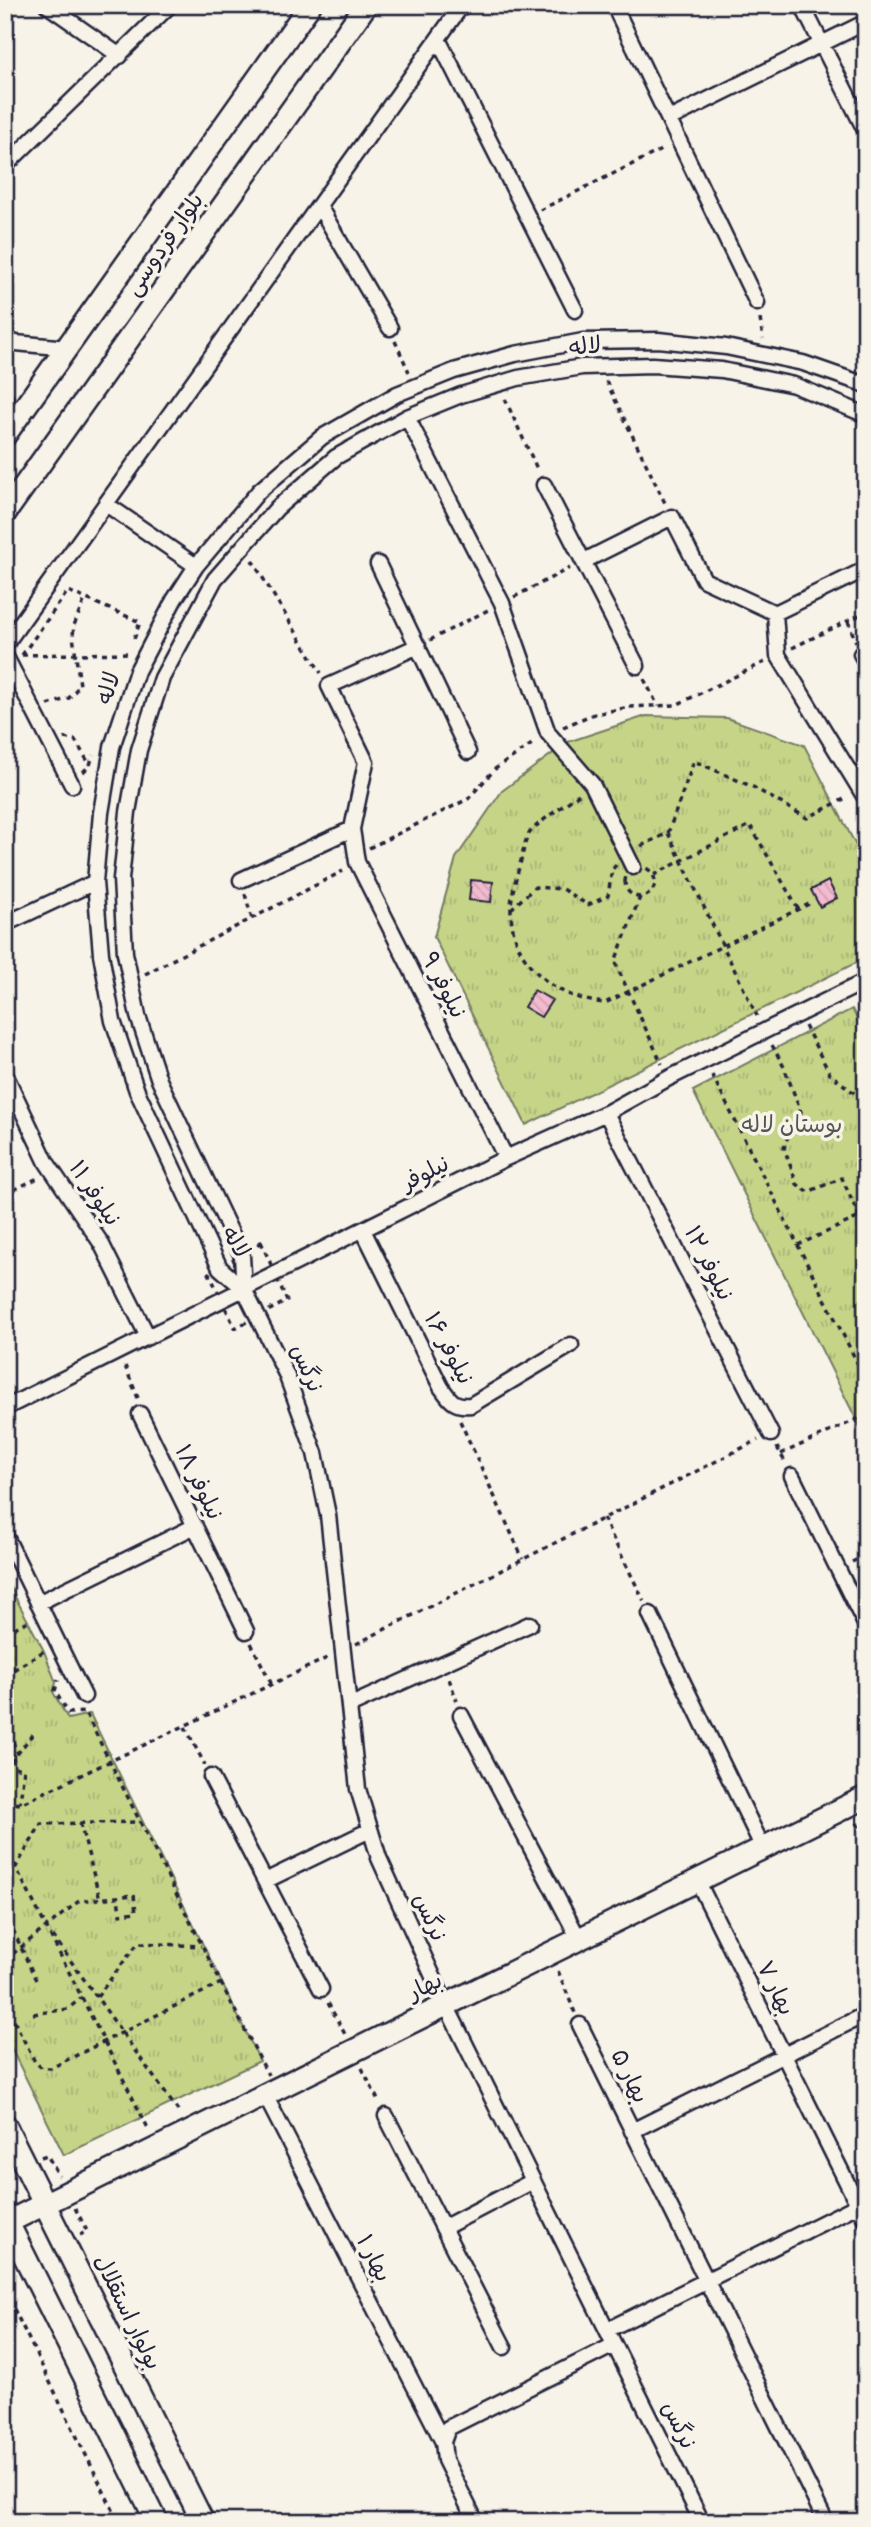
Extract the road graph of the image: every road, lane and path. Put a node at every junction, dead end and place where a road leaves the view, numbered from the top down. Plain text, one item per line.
1 (47, 5) edge
2 (170, 5) edge
3 (310, 5) edge
4 (366, 5) edge
5 (462, 5) edge
6 (802, 5) edge
7 (618, 14) dead end
8 (866, 22) edge
9 (438, 39) junction
10 (822, 45) junction
11 (120, 56) junction
12 (669, 119) junction
13 (866, 132) edge
14 (680, 141) junction
15 (5, 166) edge
16 (318, 206) junction
17 (527, 216) junction
18 (757, 303) joint
19 (575, 310) dead end
20 (390, 328) joint
21 (5, 339) edge
22 (67, 348) junction
23 (766, 355) junction
24 (599, 366) junction
25 (498, 384) junction
26 (866, 384) edge
27 (415, 387) junction
28 (5, 398) edge
29 (866, 415) edge
30 (407, 417) junction
31 (10, 428) edge
32 (544, 485) joint
33 (106, 504) junction
34 (5, 513) edge
35 (672, 517) junction
36 (243, 547) junction
37 (584, 561) junction
38 (379, 564) dead end
39 (196, 566) junction
40 (866, 569) edge
41 (85, 599) junction
42 (866, 612) edge
43 (775, 613) junction
44 (848, 621) junction
45 (418, 646) junction
46 (6, 647) edge
47 (129, 653) junction
48 (21, 655) junction
49 (77, 655) junction
50 (778, 655) junction
51 (144, 658) junction
52 (863, 658) edge
53 (125, 665) dead end
54 (26, 666) dead end
55 (638, 666) joint
56 (330, 686) junction
57 (41, 696) dead end
58 (658, 705) junction
59 (46, 706) junction
60 (51, 716) dead end
61 (548, 733) junction
62 (62, 738) dead end
63 (94, 752) dead end
64 (468, 752) dead end
65 (592, 784) junction
66 (72, 785) dead end
67 (864, 793) edge
68 (352, 829) junction
69 (668, 833) junction
70 (626, 852) junction
71 (682, 860) junction
72 (357, 862) junction
73 (633, 867) dead end
74 (654, 875) dead end
75 (241, 880) joint
76 (95, 881) junction
77 (640, 897) dead end
78 (809, 904) dead end
79 (511, 909) junction
80 (798, 909) junction
81 (251, 919) junction
82 (5, 924) edge
83 (723, 946) junction
84 (131, 981) junction
85 (866, 981) edge
86 (629, 992) junction
87 (799, 1014) junction
88 (765, 1031) junction
89 (705, 1061) junction
90 (5, 1074) edge
91 (669, 1078) junction
92 (866, 1102) edge
93 (606, 1113) junction
94 (506, 1158) junction
95 (52, 1170) junction
96 (5, 1194) edge
97 (866, 1214) edge
98 (858, 1217) junction
99 (363, 1230) junction
100 (866, 1232) edge
101 (798, 1245) junction
102 (244, 1289) junction
103 (148, 1337) junction
104 (571, 1345) dead end
105 (119, 1351) junction
106 (866, 1380) edge
107 (452, 1404) junction
108 (5, 1408) edge
109 (141, 1414) joint
110 (866, 1415) edge
111 (771, 1434) junction
112 (781, 1454) junction
113 (792, 1476) joint
114 (603, 1518) junction
115 (195, 1526) junction
116 (5, 1535) edge
117 (523, 1559) junction
118 (38, 1603) junction
119 (23, 1609) dead end
120 (650, 1614) joint
121 (29, 1621) junction
122 (530, 1624) dead end
123 (866, 1626) edge
124 (34, 1631) dead end
125 (246, 1631) joint
126 (5, 1633) edge
127 (39, 1641) dead end
128 (44, 1651) junction
129 (343, 1651) junction
130 (48, 1661) dead end
131 (444, 1663) junction
132 (53, 1670) dead end
133 (5, 1675) edge
134 (272, 1685) junction
135 (84, 1696) dead end
136 (349, 1706) junction
137 (461, 1715) joint
138 (5, 1723) edge
139 (185, 1727) junction
140 (35, 1731) dead end
141 (18, 1754) junction
142 (111, 1763) junction
143 (6, 1767) edge
144 (211, 1777) joint
145 (866, 1797) edge
146 (5, 1802) edge
147 (20, 1804) junction
148 (140, 1822) junction
149 (80, 1824) junction
150 (370, 1830) junction
151 (5, 1846) edge
152 (763, 1848) junction
153 (5, 1862) edge
154 (16, 1867) junction
155 (697, 1880) junction
156 (265, 1881) junction
157 (118, 1897) junction
158 (100, 1899) junction
159 (47, 1927) junction
160 (13, 1930) dead end
161 (579, 1939) junction
162 (202, 1946) junction
163 (21, 1947) junction
164 (551, 1953) junction
165 (5, 1960) edge
166 (36, 1980) dead end
167 (221, 1983) junction
168 (321, 1989) dead end
169 (82, 1997) junction
170 (97, 1997) junction
171 (5, 2003) edge
172 (446, 2005) junction
173 (33, 2014) dead end
174 (866, 2014) edge
175 (580, 2025) joint
176 (122, 2032) junction
177 (104, 2041) junction
178 (784, 2055) junction
179 (270, 2092) junction
180 (386, 2116) dead end
181 (5, 2125) edge
182 (193, 2131) junction
183 (632, 2131) junction
184 (158, 2148) junction
185 (533, 2181) junction
186 (862, 2203) edge
187 (45, 2204) junction
188 (7, 2220) edge
189 (866, 2221) edge
190 (443, 2228) junction
191 (706, 2280) junction
192 (5, 2291) edge
193 (607, 2330) junction
194 (614, 2345) junction
195 (504, 2347) dead end
196 (443, 2442) junction
197 (119, 2522) edge
198 (157, 2522) edge
199 (203, 2522) edge
200 (476, 2522) edge
201 (702, 2522) edge
202 (826, 2522) edge

1 - 11 street
2 - 11 street
3 - 22 main road, بلوار فردوسی
4 - 34 main road, بلوار فردوسی
5 - 9 street
6 - 10 street
7 - 12 street
8 - 10 street
9 - 16 street
9 - 17 street
10 - 12 street
10 - 13 street
11 - 15 street
12 - 14 street
14 - 17 path
14 - 18 street
16 - 20 street
16 - 33 street
17 - 19 street
18 - 23 path
20 - 27 path
21 - 22 street
22 - 31 main road, بلوار فردوسی
23 - 26 street, لاله
23 - 27 street, لاله
24 - 25 street, لاله
24 - 29 street, لاله
24 - 35 path
25 - 30 street, لاله
25 - 32 path
27 - 39 street, لاله
28 - 31 street
30 - 36 street, لاله
30 - 61 street
32 - 37 street
33 - 39 street
33 - 46 street
35 - 37 street
35 - 43 street
36 - 56 path
36 - 84 street, لاله
37 - 55 street
38 - 45 street
39 - 51 street, لاله
40 - 43 street
41 - 47 path
41 - 48 path
41 - 49 path
42 - 44 path
43 - 50 street
44 - 50 path
44 - 52 path
45 - 56 street
45 - 64 street
46 - 48 path
46 - 66 street
47 - 49 path
47 - 51 path
47 - 53 path
48 - 49 path
48 - 54 path
49 - 59 path
50 - 58 path
50 - 67 street
51 - 76 street, لاله
55 - 58 path
56 - 68 street
57 - 59 path
58 - 61 path
59 - 60 path
61 - 65 street
61 - 72 path
62 - 63 path
65 - 70 street
65 - 79 path
67 - 69 path
68 - 72 street, نیلوفر ۹
68 - 75 street
69 - 70 path
69 - 71 path
70 - 73 street
70 - 79 path
71 - 74 path
71 - 80 path
71 - 83 path
72 - 81 path
72 - 94 street, نیلوفر ۹
75 - 81 path
76 - 82 street
76 - 102 street, لاله
77 - 86 path
78 - 80 path
79 - 86 path
80 - 83 path
81 - 84 path
83 - 86 path
83 - 88 path
84 - 102 street, لاله
85 - 87 street, نیلوفر
86 - 91 path
87 - 88 street, نیلوفر
87 - 92 path
88 - 89 street, نیلوفر
88 - 98 path
89 - 91 street, نیلوفر
89 - 101 path
90 - 95 street, نیلوفر ۱۱
91 - 93 street, نیلوفر
93 - 94 street, نیلوفر
93 - 111 street, نیلوفر ۱۲
94 - 99 street, نیلوفر
95 - 96 path
95 - 103 street, نیلوفر ۱۱
97 - 98 path
98 - 100 path
98 - 101 path
99 - 102 street, نیلوفر
99 - 107 street, نیلوفر ۱۶
101 - 106 path
102 - 103 street, نیلوفر
102 - 129 street, نرگس
103 - 105 street, نیلوفر
104 - 107 street, نیلوفر ۱۶
105 - 108 street, نیلوفر
105 - 109 path
107 - 117 path
109 - 115 street, نیلوفر ۱۸
110 - 112 path
111 - 112 path
111 - 114 path
112 - 113 path
113 - 123 street
114 - 117 path
114 - 120 path
115 - 118 street
115 - 125 street, نیلوفر ۱۸
116 - 118 street
117 - 129 path
118 - 135 street
119 - 121 path
120 - 152 street
121 - 124 path
121 - 126 path
122 - 131 street
125 - 134 path
127 - 128 path
128 - 130 path
128 - 133 path
129 - 134 path
129 - 136 street, نرگس
131 - 136 street
131 - 137 path
132 - 142 path
134 - 139 path
136 - 150 street, نرگس
137 - 161 street
138 - 141 path
139 - 142 path
139 - 144 path
140 - 141 path
141 - 143 path
142 - 147 path
142 - 148 path
143 - 147 path
144 - 156 street
145 - 152 main road, بهار
146 - 147 path
148 - 149 path
148 - 162 path
149 - 154 path
149 - 158 path
150 - 156 street
150 - 172 street, نرگس
151 - 154 path
152 - 155 main road, بهار
153 - 154 path
154 - 159 path
155 - 161 main road, بهار
155 - 178 street, بهار ۷
156 - 168 street
157 - 157 path
157 - 158 path
158 - 159 path
159 - 163 path
159 - 169 path
159 - 170 path
160 - 163 path
161 - 164 main road, بهار
162 - 167 path
162 - 170 path
163 - 165 path
163 - 166 path
164 - 172 main road, بهار
164 - 175 path
167 - 176 path
167 - 179 path
169 - 173 path
169 - 177 path
170 - 176 path
171 - 177 path
172 - 179 main road, بهار
172 - 185 street, نرگس
174 - 178 street
175 - 183 street, بهار ۵
176 - 177 path
176 - 182 path
177 - 184 path
178 - 183 street
178 - 186 street, بهار ۷
179 - 182 main road, بهار
179 - 196 street, بهار ۱
180 - 190 street
181 - 187 main road, بولوار استقلال
182 - 184 main road, بهار
183 - 191 street, بهار ۵
184 - 187 main road, بهار
185 - 190 street
185 - 193 street, نرگس
186 - 189 street, بهار ۷
186 - 191 street
187 - 188 main road, بهار
187 - 199 main road, بولوار استقلال
188 - 198 main road
190 - 195 street
191 - 193 street
191 - 202 street, بهار ۵
192 - 197 path
193 - 194 street, نرگس
194 - 196 street
194 - 201 street, نرگس
196 - 200 street, بهار ۱

